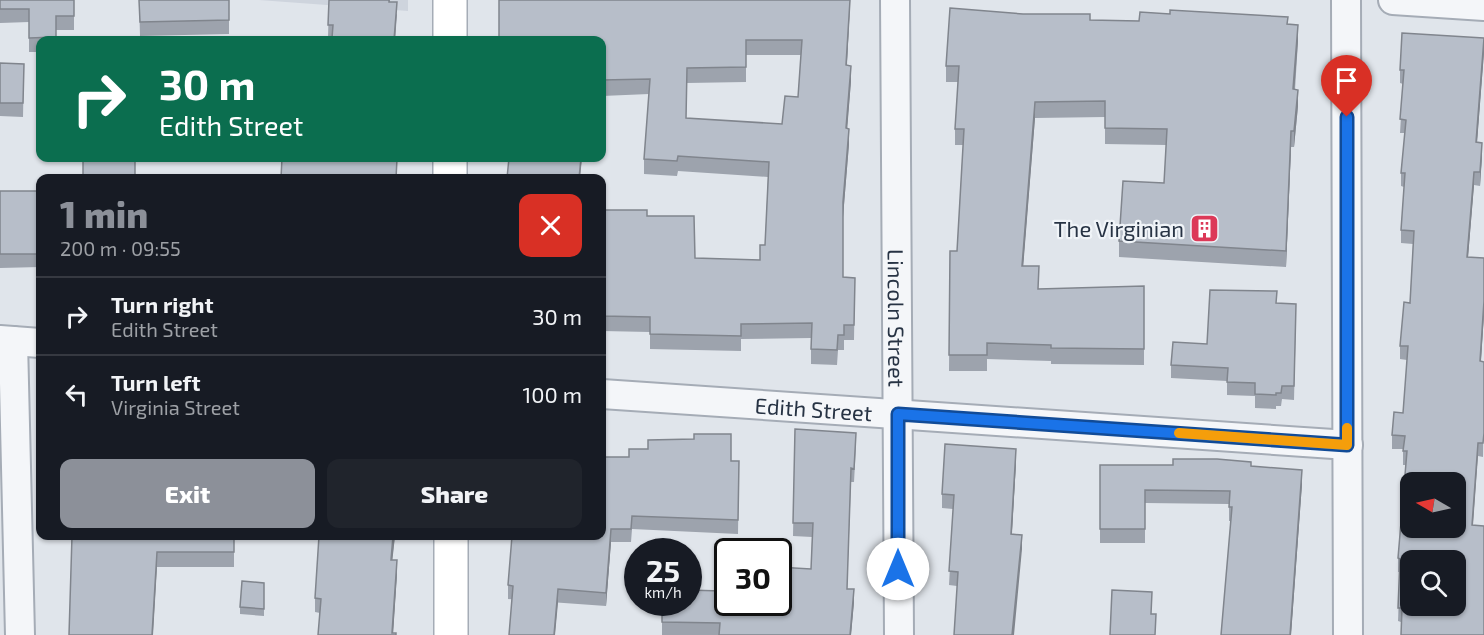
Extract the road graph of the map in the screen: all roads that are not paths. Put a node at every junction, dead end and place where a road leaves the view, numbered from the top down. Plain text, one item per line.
1 (450, 0) edge
2 (895, 0) edge
3 (1346, 0) edge
4 (1394, 0) edge
5 (1484, 6) edge
6 (450, 36) edge
7 (6, 341) edge
8 (36, 343) edge
9 (606, 394) edge
10 (898, 414) junction
11 (1347, 445) junction
12 (451, 540) edge
13 (20, 635) edge
14 (451, 635) edge
15 (899, 635) edge
16 (1348, 635) edge

1 - 6 street
2 - 10 street, Lincoln Street
3 - 11 street
4 - 5 street
7 - 8 street
7 - 13 street
9 - 10 street, Edith Street
10 - 11 street, Edith Street
10 - 15 street, Lincoln Street
11 - 16 street
12 - 14 street

